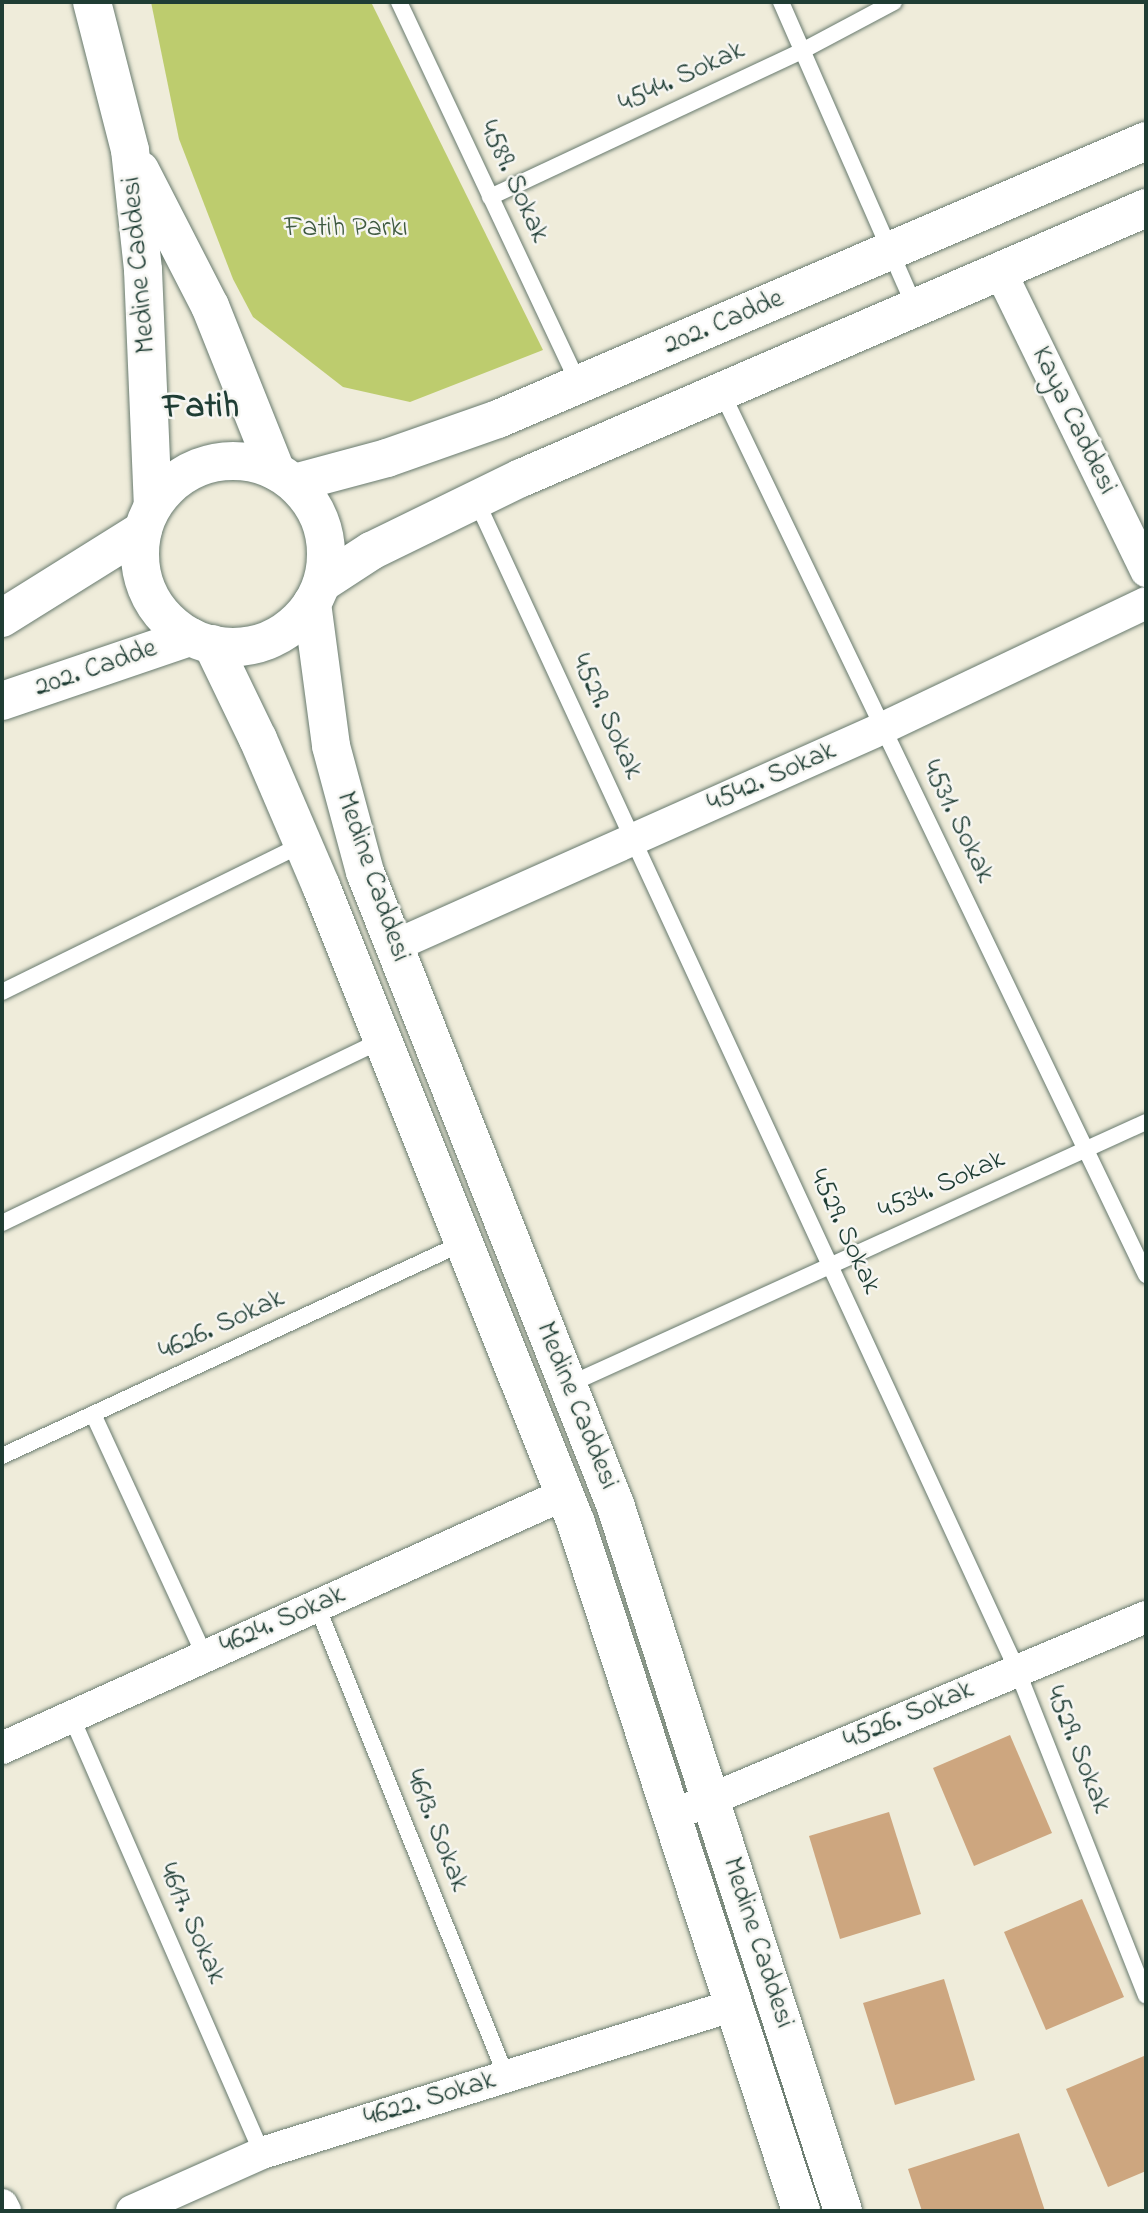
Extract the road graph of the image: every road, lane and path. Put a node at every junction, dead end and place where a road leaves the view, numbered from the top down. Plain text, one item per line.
1 (92, 2) edge
2 (399, 2) edge
3 (781, 2) edge
4 (894, 2) edge
5 (802, 51) junction
6 (1146, 141) edge
7 (130, 150) junction
8 (490, 197) junction
9 (1146, 208) edge
10 (891, 251) junction
11 (1000, 271) junction
12 (916, 308) junction
13 (579, 385) junction
14 (721, 391) junction
15 (285, 477) junction
16 (476, 499) junction
17 (148, 518) junction
18 (1146, 570) edge
19 (317, 593) junction
20 (1146, 603) edge
21 (2, 618) edge
22 (201, 640) junction
23 (2, 701) edge
24 (883, 728) junction
25 (633, 839) junction
26 (303, 844) junction
27 (394, 946) junction
28 (2, 992) edge
29 (382, 1040) junction
30 (1146, 1122) edge
31 (1086, 1149) junction
32 (2, 1223) edge
33 (464, 1243) junction
34 (830, 1265) junction
35 (1146, 1275) edge
36 (568, 1385) junction
37 (93, 1414) junction
38 (2, 1456) edge
39 (565, 1494) junction
40 (317, 1606) junction
41 (1146, 1617) edge
42 (205, 1656) junction
43 (1017, 1671) junction
44 (71, 1716) junction
45 (2, 1748) edge
46 (710, 1799) junction
47 (671, 1816) junction
48 (1146, 1995) edge
49 (733, 2005) junction
50 (506, 2076) junction
51 (262, 2152) junction
52 (2, 2205) edge
53 (5, 2211) edge
54 (132, 2211) edge
55 (800, 2211) edge
56 (843, 2211) edge

1 - 7 street, Medine Caddesi
2 - 8 lane, 4589. Sokak
3 - 5 lane
4 - 5 lane, 4544. Sokak
5 - 8 lane, 4544. Sokak
5 - 10 lane
6 - 10 street, 202. Cadde
7 - 15 street, Medine Caddesi
7 - 17 street, Medine Caddesi
8 - 13 lane, 4589. Sokak
9 - 11 street
10 - 12 lane
10 - 13 street, 202. Cadde
11 - 12 street
11 - 18 street, Kaya Caddesi
12 - 14 street
13 - 15 street, 202. Cadde
14 - 16 street
14 - 24 lane, 4531. Sokak
15 - 17 street
15 - 19 street
16 - 19 street
16 - 25 lane, 4529. Sokak
17 - 21 street
17 - 22 street
19 - 22 street
19 - 27 street, Medine Caddesi
20 - 24 street, 4542. Sokak
22 - 23 street, 202. Cadde
22 - 26 street, Medine Caddesi
24 - 25 street, 4542. Sokak
24 - 31 lane, 4531. Sokak
25 - 27 street, 4542. Sokak
25 - 34 lane, 4529. Sokak
26 - 28 lane
26 - 29 street, Medine Caddesi
27 - 36 street, Medine Caddesi
29 - 32 lane
29 - 33 street, Medine Caddesi
30 - 31 lane, 4534. Sokak
31 - 34 lane, 4534. Sokak
31 - 35 lane, 4531. Sokak
33 - 37 lane, 4626. Sokak
33 - 39 street, Medine Caddesi
34 - 36 lane, 4534. Sokak
34 - 43 lane, 4529. Sokak
36 - 46 street, Medine Caddesi
37 - 38 lane, 4626. Sokak
37 - 42 lane
39 - 40 street, 4624. Sokak
39 - 47 street, Medine Caddesi
40 - 42 street, 4624. Sokak
40 - 50 lane, 4613. Sokak
41 - 43 street, 4526. Sokak
42 - 44 street, 4624. Sokak
43 - 46 street, 4526. Sokak
43 - 48 lane, 4529. Sokak
44 - 45 street, 4624. Sokak
44 - 51 lane, 4617. Sokak
46 - 47 street, 4526. Sokak
46 - 56 street, Medine Caddesi
47 - 49 street, Medine Caddesi
49 - 50 street, 4622. Sokak
49 - 55 street, Medine Caddesi
50 - 51 street, 4622. Sokak
51 - 54 street, 4622. Sokak
52 - 53 street

